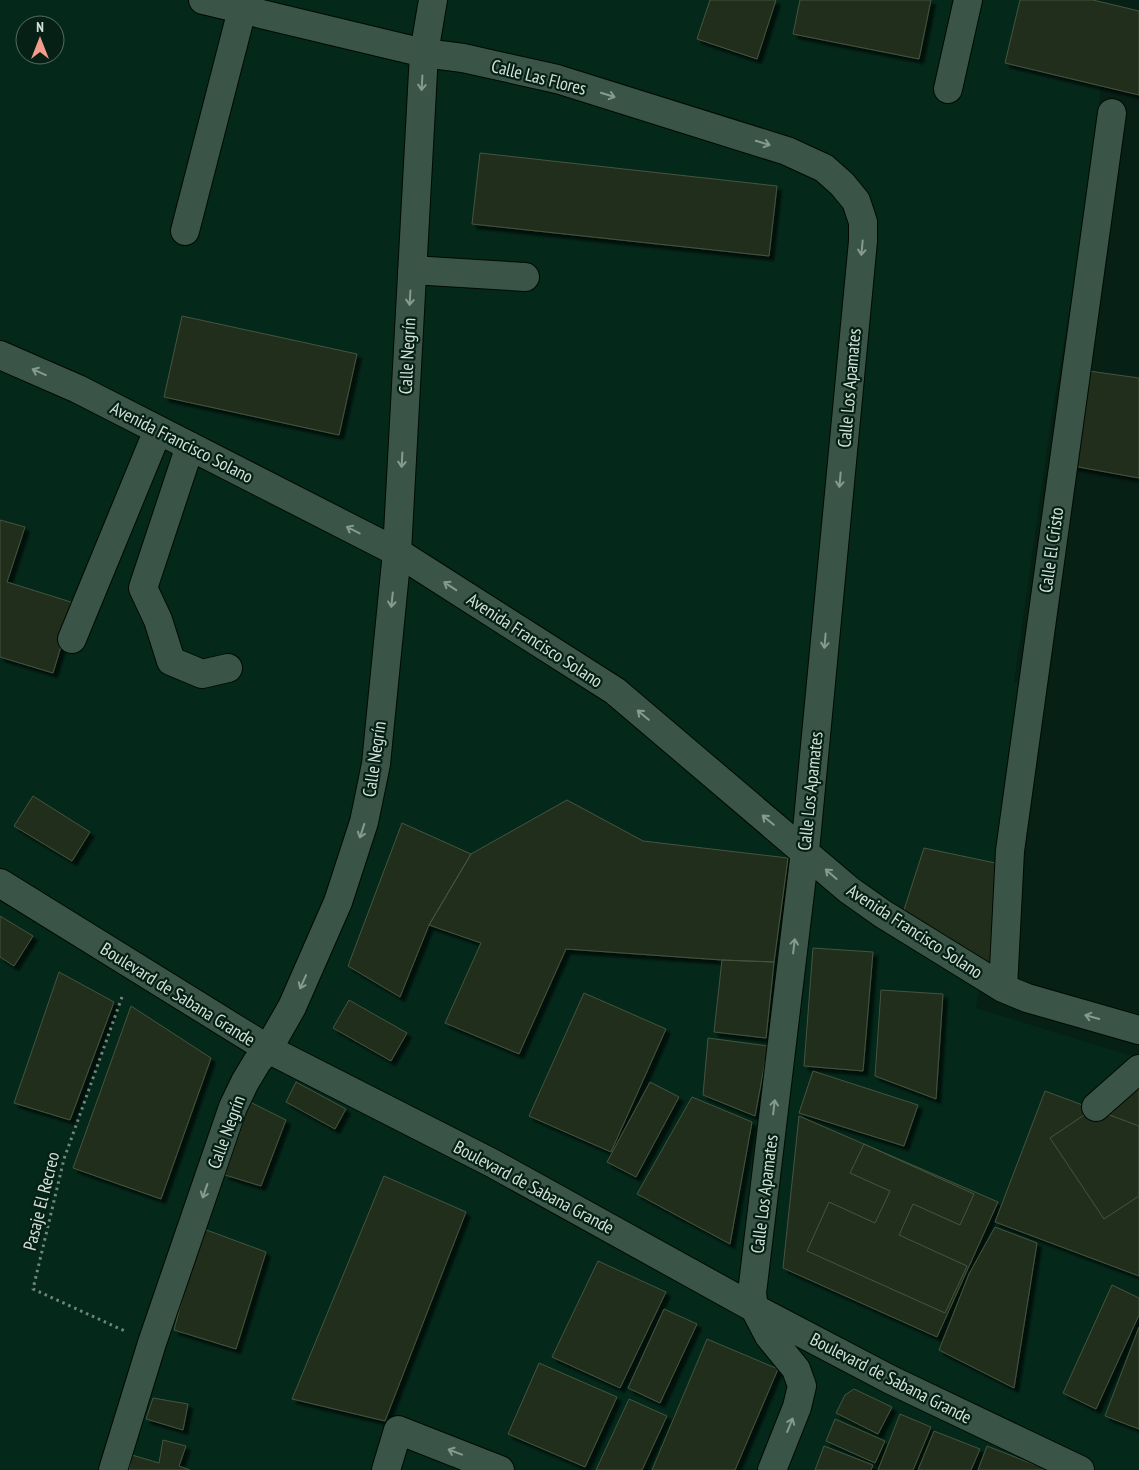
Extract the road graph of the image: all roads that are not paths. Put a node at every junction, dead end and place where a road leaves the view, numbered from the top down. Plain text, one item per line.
1 (203, 0) edge
2 (432, 0) edge
3 (968, 0) edge
4 (242, 10) junction
5 (424, 53) junction
6 (948, 89) dead end
7 (1112, 114) dead end
8 (856, 201) joint
9 (185, 231) dead end
10 (412, 270) junction
11 (525, 277) dead end
12 (0, 355) edge
13 (158, 430) junction
14 (190, 446) junction
15 (397, 552) junction
16 (72, 639) dead end
17 (228, 668) dead end
18 (805, 851) junction
19 (0, 883) edge
20 (1003, 988) junction
21 (1139, 1030) edge
22 (268, 1049) junction
23 (1139, 1069) edge
24 (1096, 1107) dead end
25 (754, 1308) junction
26 (113, 1470) edge
27 (386, 1470) edge
28 (500, 1470) edge
29 (772, 1470) edge
30 (1080, 1470) edge

1 - 4 street, Calle Las Flores
2 - 5 street, Calle Negrín
3 - 6 street
4 - 5 street, Calle Las Flores
4 - 9 street
5 -> 8 street, Calle Las Flores
5 -> 10 street, Calle Negrín
7 - 20 street, Calle El Cristo
8 -> 18 street, Calle Los Apamates
10 - 11 street
10 -> 15 street, Calle Negrín
13 -> 12 street, Avenida Francisco Solano
13 - 14 street, Avenida Francisco Solano
13 - 16 street
15 -> 14 street, Avenida Francisco Solano
14 - 17 street
18 -> 15 street, Avenida Francisco Solano
15 -> 22 street, Calle Negrín
20 -> 18 street, Avenida Francisco Solano
25 -> 18 street, Calle Los Apamates
19 - 22 street, Boulevard de Sabana Grande
21 -> 20 street, Avenida Francisco Solano
22 - 25 street, Boulevard de Sabana Grande
22 -> 26 street, Calle Negrín
23 - 24 street
29 -> 25 street, Calle Los Apamates
25 - 30 street, Boulevard de Sabana Grande
28 -> 27 street

